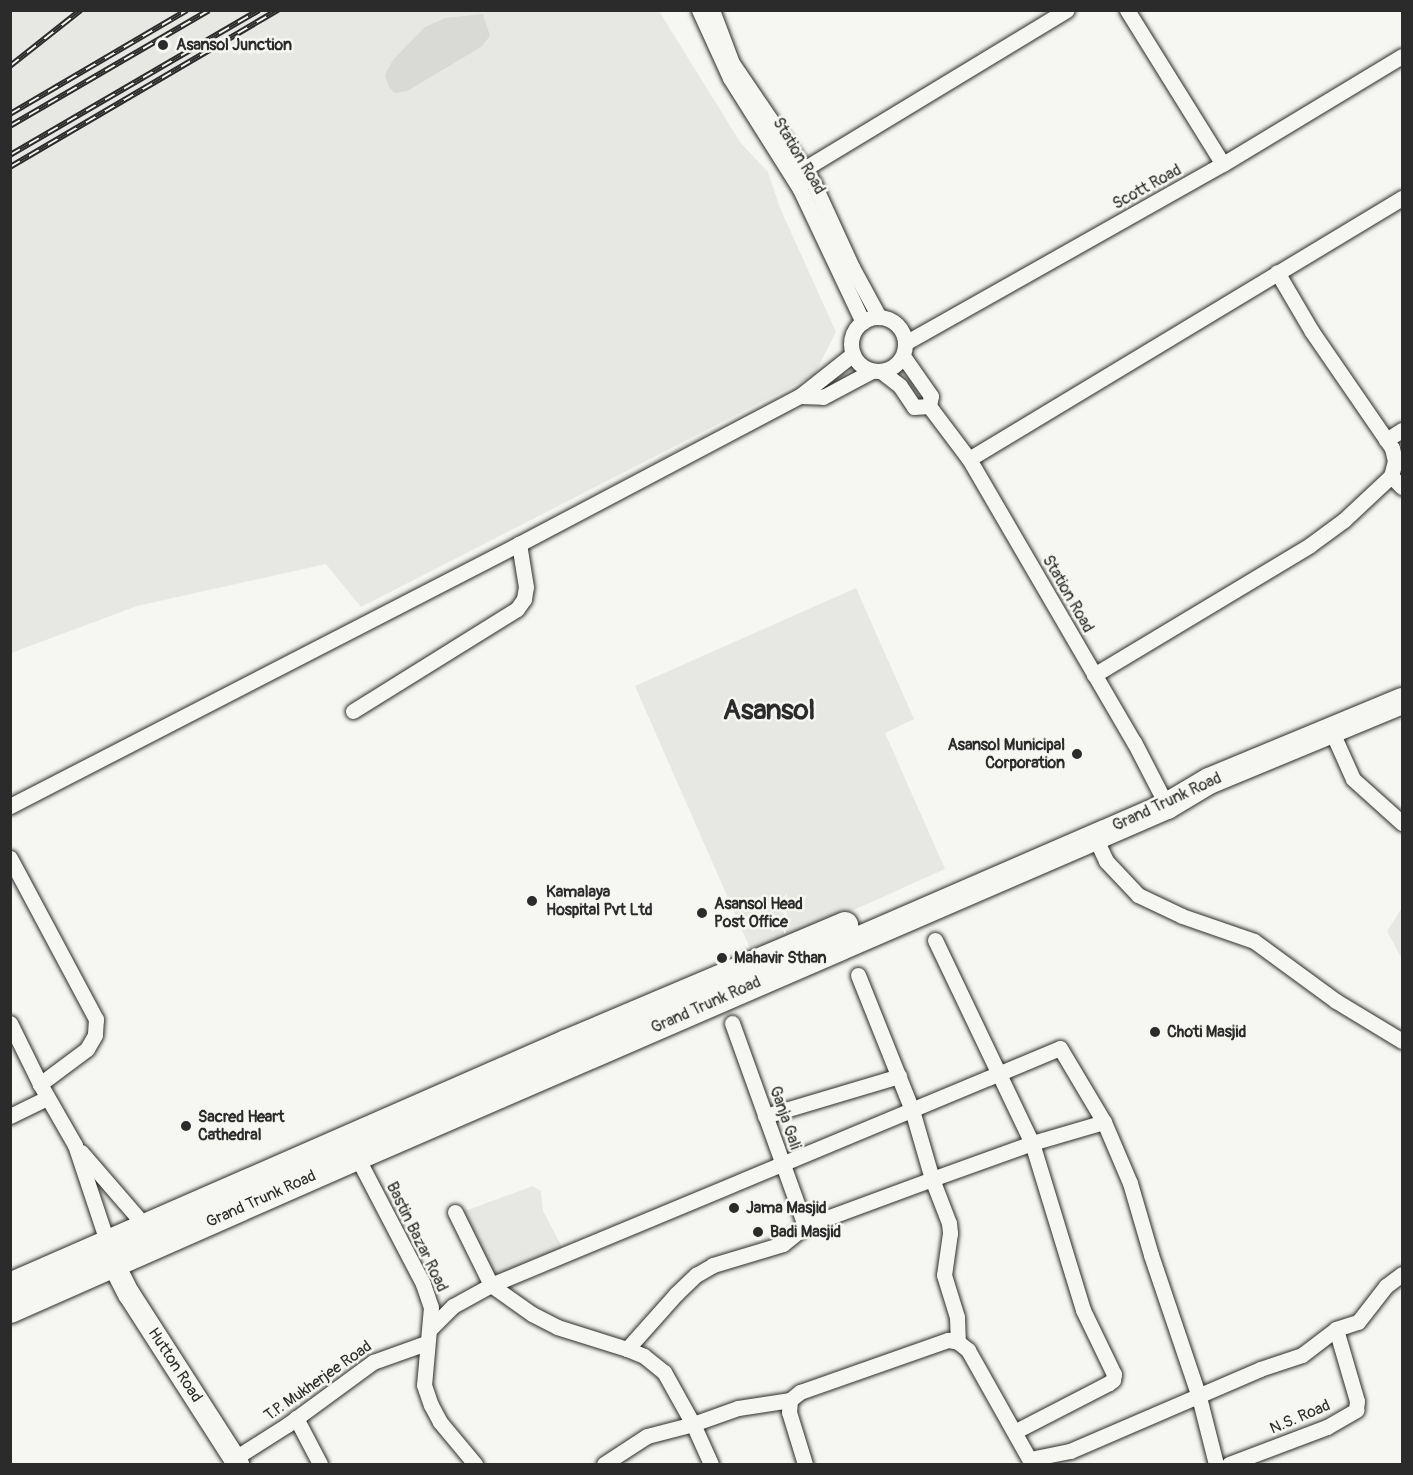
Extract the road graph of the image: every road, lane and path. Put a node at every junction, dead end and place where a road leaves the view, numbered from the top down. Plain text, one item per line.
1 (699, 10) edge
2 (712, 10) edge
3 (1067, 10) edge
4 (1127, 10) edge
5 (1402, 56) edge
6 (1223, 164) junction
7 (804, 169) junction
8 (1402, 198) edge
9 (1277, 272) junction
10 (879, 317) junction
11 (863, 322) junction
12 (904, 350) junction
13 (853, 354) junction
14 (877, 371) junction
15 (800, 396) junction
16 (929, 406) junction
17 (1402, 430) edge
18 (1386, 440) junction
19 (969, 459) junction
20 (1397, 482) edge
21 (519, 544) junction
22 (1094, 675) junction
23 (1402, 701) edge
24 (353, 711) dead end
25 (1332, 732) junction
26 (1164, 799) junction
27 (10, 806) edge
28 (1402, 823) edge
29 (1094, 835) junction
30 (10, 858) edge
31 (935, 940) dead end
32 (858, 975) dead end
33 (10, 1023) edge
34 (732, 1023) dead end
35 (1402, 1041) edge
36 (999, 1074) junction
37 (899, 1076) junction
38 (40, 1084) junction
39 (47, 1098) junction
40 (912, 1110) junction
41 (10, 1116) edge
42 (765, 1116) junction
43 (1104, 1122) junction
44 (1032, 1143) junction
45 (75, 1145) junction
46 (357, 1157) junction
47 (782, 1163) junction
48 (932, 1179) junction
49 (455, 1212) dead end
50 (805, 1226) junction
51 (147, 1227) junction
52 (111, 1254) junction
53 (1402, 1274) edge
54 (491, 1285) junction
55 (10, 1286) edge
56 (10, 1310) edge
57 (1336, 1329) junction
58 (428, 1336) junction
59 (958, 1342) junction
60 (627, 1349) junction
61 (1199, 1397) junction
62 (790, 1401) junction
63 (296, 1419) junction
64 (693, 1424) junction
65 (1016, 1431) junction
66 (236, 1461) edge
67 (1031, 1462) edge
68 (320, 1464) edge
69 (475, 1464) edge
70 (604, 1464) edge
71 (711, 1464) edge
72 (805, 1464) edge
73 (1216, 1464) edge
74 (1229, 1464) edge

1 - 11 street, Station Road
2 - 7 street, Station Road
3 - 7 street
4 - 6 street
5 - 6 street, Scott Road
6 - 12 street, Scott Road
7 - 10 street, Station Road
8 - 9 street
9 - 18 street
9 - 19 street
10 - 11 street
10 - 12 street
11 - 13 street
12 - 14 street
12 - 16 street, Station Road
13 - 14 street
13 - 15 street
14 - 15 street
14 - 16 street, Station Road
15 - 21 street
16 - 19 street, Station Road
17 - 18 street
18 - 20 street
19 - 22 street, Station Road
20 - 22 street
21 - 24 street
21 - 27 street
22 - 26 street, Station Road
23 - 25 main road, Grand Trunk Road
25 - 26 main road, Grand Trunk Road
25 - 28 street
26 - 29 main road, Grand Trunk Road
26 - 51 main road
29 - 35 street
29 - 46 main road, Grand Trunk Road
30 - 38 street
31 - 36 street
32 - 37 street
33 - 38 street
34 - 42 street, Ganja Gali
36 - 40 street
36 - 43 street
36 - 44 street
37 - 40 street
37 - 42 street
38 - 39 street
39 - 41 street
39 - 45 street
40 - 47 street
40 - 48 street
42 - 47 street, Ganja Gali
43 - 44 street
43 - 61 street
44 - 48 street
44 - 65 street
45 - 51 street
45 - 52 street
46 - 52 main road, Grand Trunk Road
46 - 58 street, Bastin Bazar Road
47 - 50 street, Ganja Gali
47 - 54 street
48 - 50 street
48 - 59 street
49 - 54 street
50 - 60 street
51 - 52 main road
52 - 55 main road
52 - 56 main road, Grand Trunk Road
52 - 66 street, Hutton Road
53 - 57 street
54 - 58 street
54 - 60 street
57 - 61 street
57 - 74 street, N.S. Road
58 - 63 street, T.P. Mukherjee Road
58 - 69 street, Bastin Bazar Road
59 - 62 street
59 - 65 street
60 - 64 street
61 - 67 street
61 - 73 street
62 - 64 street
62 - 72 street
63 - 66 street, T.P. Mukherjee Road
63 - 68 street
64 - 70 street
64 - 71 street
65 - 67 street

